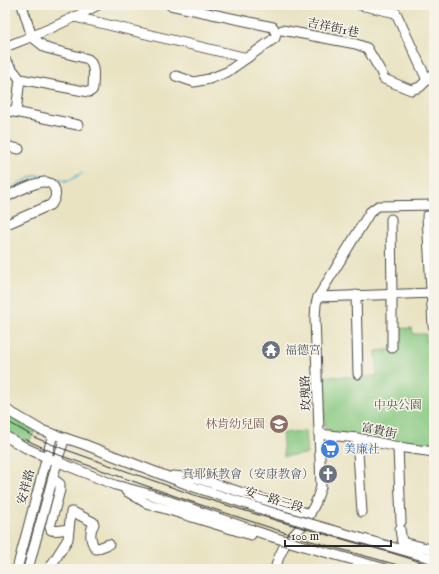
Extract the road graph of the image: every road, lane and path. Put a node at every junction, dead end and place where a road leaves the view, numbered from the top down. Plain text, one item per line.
1 (22, 5) edge
2 (98, 5) edge
3 (170, 5) edge
4 (360, 5) edge
5 (75, 17) junction
6 (282, 30) dead end
7 (32, 37) junction
8 (5, 47) edge
9 (247, 58) junction
10 (5, 60) edge
11 (176, 76) dead end
12 (431, 76) edge
13 (20, 78) junction
14 (5, 110) edge
15 (16, 112) junction
16 (78, 125) dead end
17 (5, 146) edge
18 (19, 149) dead end
19 (5, 198) edge
20 (434, 205) edge
21 (427, 216) dead end
22 (391, 219) dead end
23 (5, 225) edge
24 (433, 293) edge
25 (392, 294) junction
26 (356, 296) junction
27 (318, 297) junction
28 (433, 326) dead end
29 (392, 348) dead end
30 (358, 374) dead end
31 (5, 409) edge
32 (53, 434) junction
33 (319, 434) junction
34 (5, 436) edge
35 (65, 438) junction
36 (357, 438) junction
37 (398, 447) junction
38 (434, 452) edge
39 (46, 457) junction
40 (57, 462) junction
41 (162, 474) junction
42 (53, 479) junction
43 (115, 484) junction
44 (362, 512) dead end
45 (310, 514) junction
46 (69, 529) junction
47 (109, 544) dead end
48 (285, 544) junction
49 (434, 549) edge
50 (434, 559) edge
51 (17, 569) edge
52 (28, 569) edge
53 (49, 569) edge
54 (275, 569) edge
55 (373, 569) edge
56 (386, 569) edge

1 - 7 street
2 - 5 street
3 - 9 street
4 - 12 street
5 - 7 street
5 - 9 street
6 - 12 street, 吉祥街1巷
7 - 8 street
7 - 13 street
9 - 11 street
10 - 13 street
13 - 15 street
14 - 15 street
15 - 16 street
17 - 18 street
19 - 23 street
20 - 27 street, 玫瑰路
21 - 24 street
22 - 25 street
24 - 25 street
24 - 28 street
25 - 26 street
25 - 29 street
26 - 27 street
26 - 30 street
27 - 33 street, 玫瑰路
31 - 32 street, 安一路三段
32 - 35 street, 安一路三段
32 - 39 street, 安祥路
33 - 36 street, 富貴街
33 - 45 street, 玫瑰路
34 - 39 street
35 - 40 street, 安祥路
35 - 41 street, 安一路三段
36 - 37 street, 富貴街
36 - 44 street
37 - 38 street, 富貴街
37 - 49 street
39 - 40 street
39 - 51 street, 安祥路
40 - 42 street, 安祥路
40 - 43 street
41 - 45 street
41 - 50 street, 安一路三段, bridge
42 - 46 street
42 - 52 street, 安祥路
43 - 48 street
43 - 56 street, bridge
45 - 48 street, 玫瑰路
46 - 47 street
46 - 53 street
48 - 54 street, 玫瑰路
48 - 55 street

